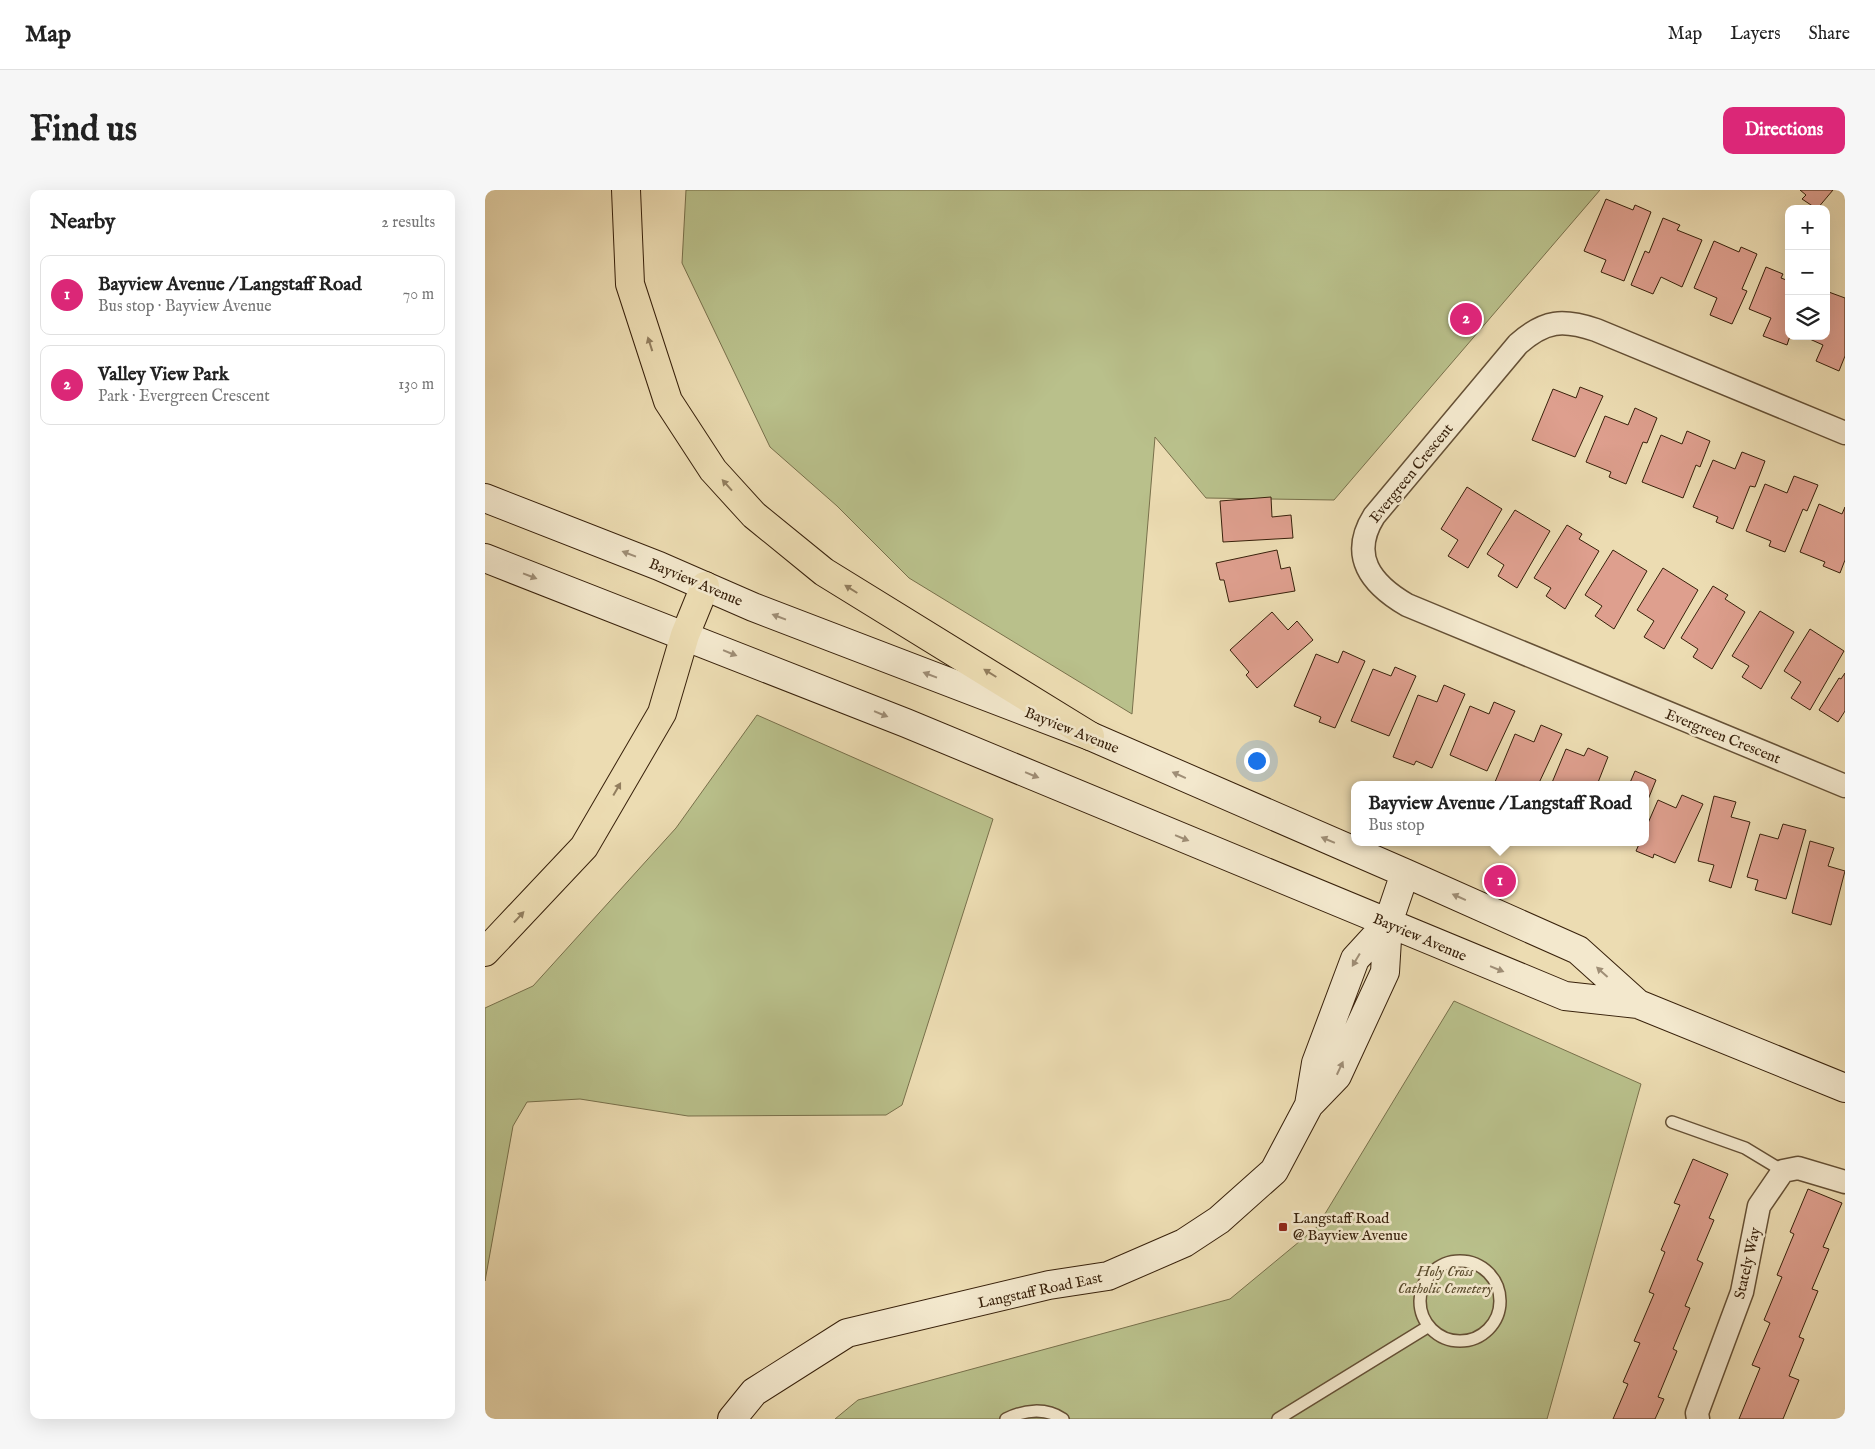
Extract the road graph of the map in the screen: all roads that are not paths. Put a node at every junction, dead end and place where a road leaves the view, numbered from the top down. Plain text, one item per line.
1 (626, 190) edge
2 (1845, 433) edge
3 (485, 498) edge
4 (485, 558) edge
5 (705, 586) junction
6 (685, 635) junction
7 (1090, 736) junction
8 (1845, 786) edge
9 (1405, 873) junction
10 (1388, 923) junction
11 (485, 952) edge
12 (1637, 1004) junction
13 (1845, 1088) edge
14 (1671, 1122) dead end
15 (1783, 1171) junction
16 (1845, 1182) edge
17 (1429, 1326) junction
18 (732, 1419) edge
19 (1006, 1419) edge
20 (1063, 1419) edge
21 (1278, 1419) edge
22 (1698, 1419) edge

7 -> 1 highway
2 - 8 street, Evergreen Crescent
5 -> 3 main road, Bayview Avenue
4 -> 6 main road, Bayview Avenue
5 - 6 highway
7 -> 5 main road, Bayview Avenue
6 -> 10 main road, Bayview Avenue
11 -> 6 highway
9 -> 7 main road, Bayview Avenue
9 - 10 main road, Langstaff Road East
12 -> 9 main road, Bayview Avenue
10 -> 12 main road, Bayview Avenue
10 - 18 main road, Langstaff Road East
12 - 13 main road, Bayview Avenue
14 - 15 lane
15 - 16 street
15 - 22 street, Stately Way
17 - 17 lane
17 - 21 lane
19 - 20 lane

